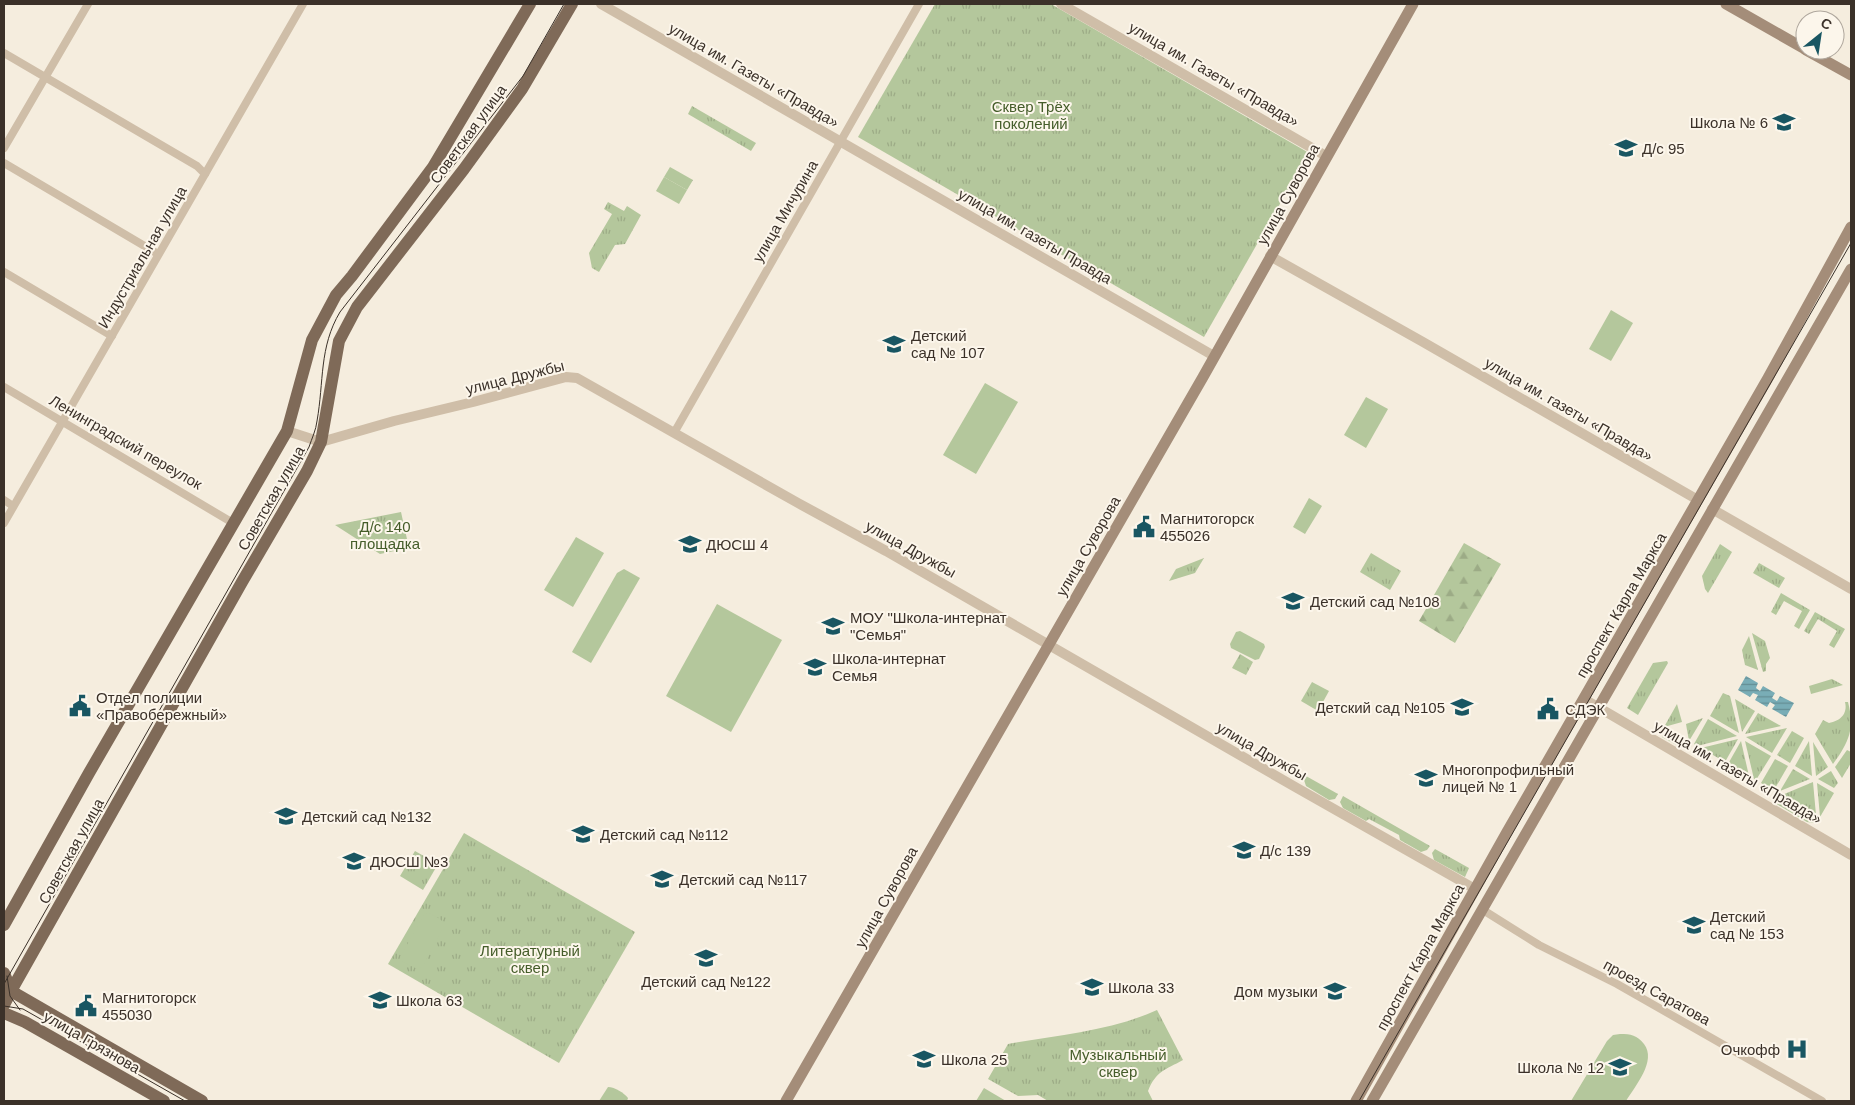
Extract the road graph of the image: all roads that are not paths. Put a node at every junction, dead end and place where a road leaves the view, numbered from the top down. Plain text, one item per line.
1 (88, 4) edge
2 (303, 4) edge
3 (530, 4) edge
4 (572, 4) edge
5 (601, 4) edge
6 (919, 4) edge
7 (1062, 4) edge
8 (1412, 4) edge
9 (1726, 4) edge
10 (1795, 44) edge
11 (4, 53) edge
12 (1824, 60) edge
13 (1851, 75) edge
14 (46, 77) junction
15 (840, 142) junction
16 (4, 148) edge
17 (1326, 156) junction
18 (4, 163) edge
19 (206, 174) junction
20 (1851, 227) edge
21 (158, 254) junction
22 (1270, 256) junction
23 (1851, 269) edge
24 (4, 272) edge
25 (112, 336) junction
26 (1214, 356) junction
27 (4, 387) edge
28 (63, 422) junction
29 (287, 431) junction
30 (674, 433) junction
31 (321, 442) junction
32 (4, 500) edge
33 (1698, 500) junction
34 (13, 506) junction
35 (1712, 509) junction
36 (4, 523) edge
37 (233, 523) junction
38 (1851, 589) edge
39 (1049, 644) junction
40 (1584, 699) junction
41 (1599, 708) junction
42 (1851, 855) edge
43 (1475, 889) junction
44 (1490, 898) junction
45 (1468, 902) junction
46 (1483, 910) junction
47 (4, 925) edge
48 (4, 974) edge
49 (11, 991) junction
50 (4, 1004) edge
51 (4, 1013) edge
52 (164, 1101) edge
53 (202, 1101) edge
54 (786, 1101) edge
55 (1356, 1101) edge
56 (1372, 1101) edge
57 (1822, 1101) edge

1 - 14 street
2 - 19 street, Индустриальная улица
3 - 29 main road, Советская улица
4 - 31 main road, Советская улица
5 - 15 street, улица им. Газеты «Правда»
6 - 15 street, улица Мичурина
7 - 17 street, улица им. Газеты «Правда»
8 - 17 main road, улица Суворова
9 - 10 main road
11 - 14 street
12 - 13 main road
14 - 16 street
14 - 19 street
15 - 26 street, улица им. газеты Правда
15 - 30 street, улица Мичурина
17 - 22 main road, улица Суворова
18 - 21 street
19 - 21 street, Индустриальная улица
20 - 33 main road, проспект Карла Маркса
21 - 25 street, Индустриальная улица
22 - 26 main road, улица Суворова
22 - 33 street, улица им. газеты «Правда»
23 - 35 main road, проспект Карла Маркса
24 - 25 street
25 - 28 street, Индустриальная улица
26 - 39 main road, улица Суворова
27 - 28 street, Ленинградский переулок
28 - 34 street, Индустриальная улица
28 - 37 street, Ленинградский переулок
29 - 31 street
29 - 37 main road, Советская улица
30 - 31 street, улица Дружбы
30 - 39 street, улица Дружбы
31 - 49 main road, Советская улица
32 - 34 street
33 - 35 main road, улица им. газеты «Правда»
33 - 40 main road, проспект Карла Маркса
34 - 36 street, Индустриальная улица
35 - 38 street, улица им. газеты «Правда»
35 - 41 main road, проспект Карла Маркса
37 - 47 main road, Советская улица
39 - 43 street, улица Дружбы
39 - 54 main road, улица Суворова
40 - 41 street, улица им. газеты «Правда»
40 - 43 main road, проспект Карла Маркса
41 - 42 street, улица им. газеты «Правда»
41 - 44 main road, проспект Карла Маркса
43 - 44 main road, улица Дружбы
43 - 45 main road, проспект Карла Маркса
44 - 46 main road, проспект Карла Маркса
45 - 46 main road
45 - 55 main road, проспект Карла Маркса
46 - 56 main road, проспект Карла Маркса
46 - 57 street, проезд Саратова
48 - 49 main road
49 - 50 main road, Советская улица
49 - 53 main road, улица Грязнова
51 - 52 main road, улица Грязнова

